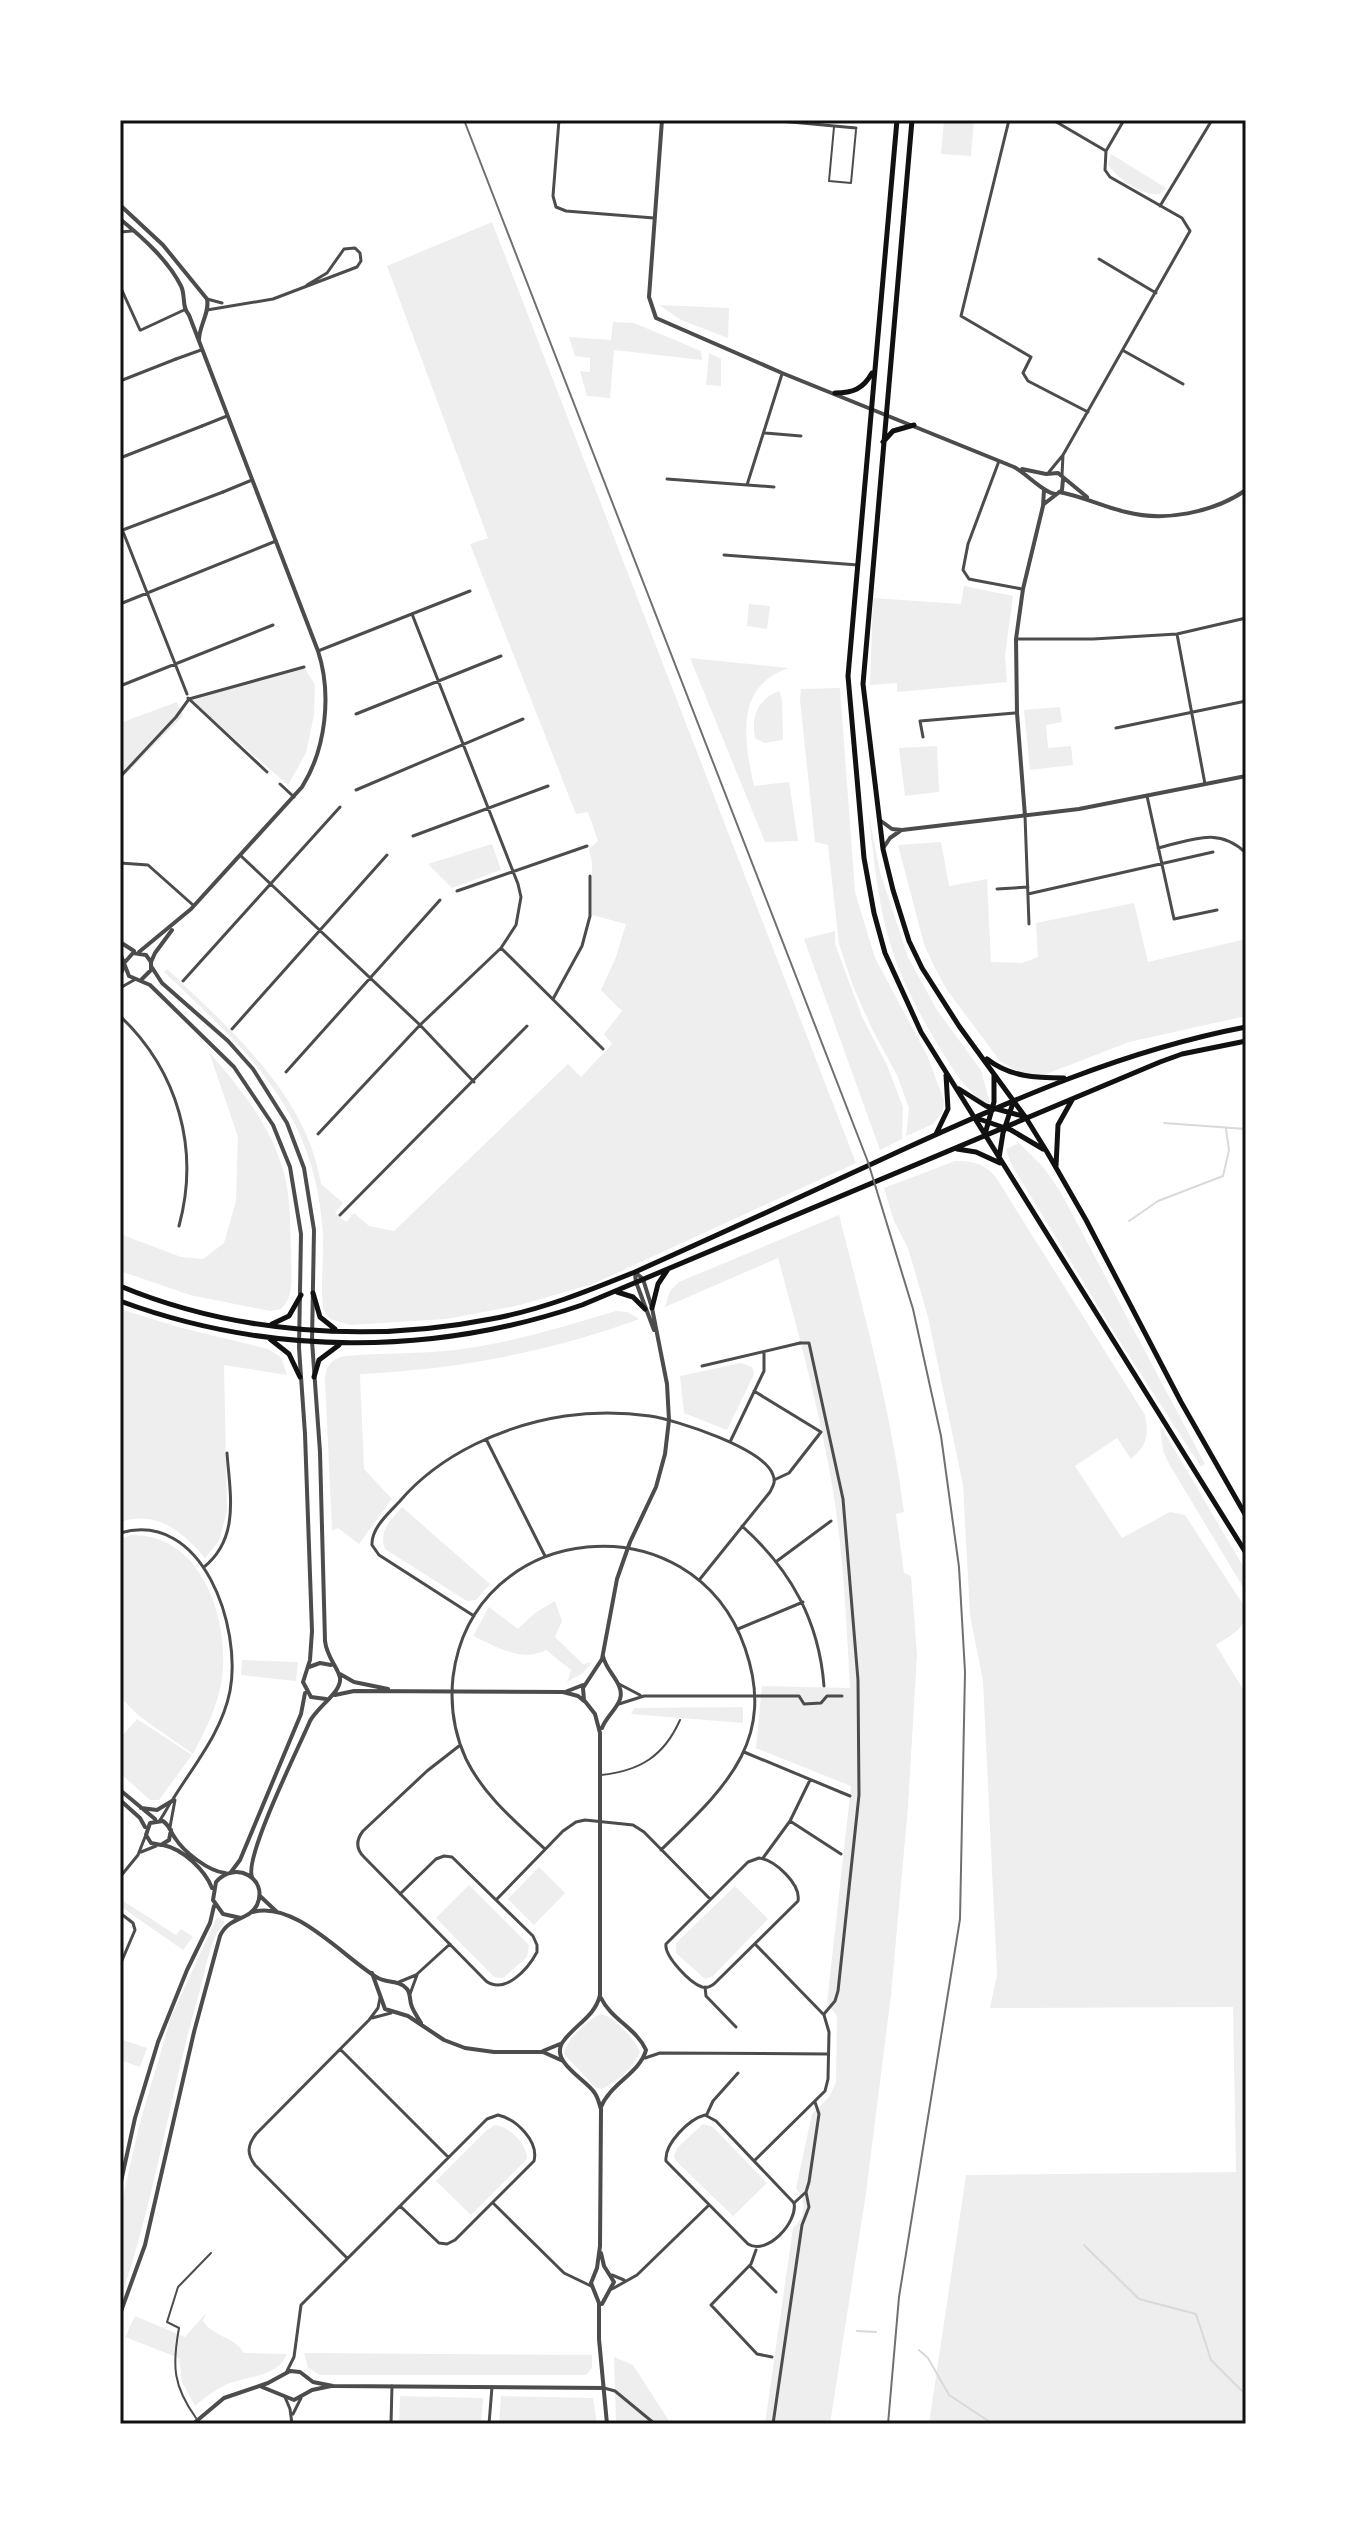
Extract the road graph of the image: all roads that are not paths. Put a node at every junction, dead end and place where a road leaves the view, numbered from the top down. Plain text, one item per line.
1 (559, 120) edge
2 (662, 120) edge
3 (769, 120) edge
4 (897, 120) edge
5 (912, 120) edge
6 (1009, 120) edge
7 (1053, 120) edge
8 (1124, 120) edge
9 (1212, 120) edge
10 (834, 126) junction
11 (856, 128) joint
12 (1106, 151) junction
13 (120, 205) edge
14 (1160, 206) junction
15 (654, 218) junction
16 (120, 219) edge
17 (120, 232) edge
18 (136, 232) junction
19 (1099, 259) dead end
20 (307, 285) junction
21 (120, 286) edge
22 (1156, 293) junction
23 (201, 294) junction
24 (185, 299) junction
25 (207, 299) junction
26 (229, 305) junction
27 (184, 310) junction
28 (206, 312) junction
29 (189, 315) junction
30 (200, 348) junction
31 (1123, 351) junction
32 (875, 369) junction
33 (782, 373) junction
34 (120, 381) edge
35 (1183, 384) dead end
36 (835, 393) junction
37 (871, 408) junction
38 (1088, 412) junction
39 (886, 413) junction
40 (227, 416) junction
41 (914, 425) junction
42 (763, 433) junction
43 (801, 436) dead end
44 (883, 443) junction
45 (1063, 455) junction
46 (120, 458) edge
47 (999, 461) junction
48 (1014, 467) junction
49 (1048, 473) junction
50 (1062, 477) junction
51 (667, 479) dead end
52 (252, 480) junction
53 (747, 485) junction
54 (774, 487) dead end
55 (1042, 488) junction
56 (1246, 490) edge
57 (1058, 493) junction
58 (1092, 501) junction
59 (1043, 506) junction
60 (120, 524) edge
61 (121, 531) edge
62 (276, 541) junction
63 (724, 555) dead end
64 (858, 565) junction
65 (1023, 589) junction
66 (470, 591) dead end
67 (147, 593) junction
68 (120, 604) edge
69 (412, 614) junction
70 (1246, 618) edge
71 (273, 625) dead end
72 (1177, 634) junction
73 (1016, 639) junction
74 (318, 651) junction
75 (501, 656) dead end
76 (176, 664) junction
77 (304, 667) dead end
78 (440, 681) junction
79 (120, 686) edge
80 (188, 696) junction
81 (1246, 701) edge
82 (1191, 712) junction
83 (1017, 713) junction
84 (356, 714) dead end
85 (523, 719) dead end
86 (1116, 728) dead end
87 (923, 737) dead end
88 (463, 743) junction
89 (267, 772) dead end
90 (1246, 776) edge
91 (120, 777) edge
92 (280, 784) dead end
93 (1205, 785) junction
94 (548, 786) dead end
95 (356, 790) dead end
96 (1147, 796) junction
97 (294, 797) junction
98 (340, 807) dead end
99 (488, 809) junction
100 (1025, 816) junction
101 (879, 820) junction
102 (902, 830) junction
103 (413, 836) dead end
104 (587, 846) dead end
105 (1158, 848) junction
106 (883, 849) junction
107 (1213, 852) dead end
108 (1246, 853) edge
109 (387, 855) dead end
110 (241, 856) junction
111 (120, 863) edge
112 (1162, 864) junction
113 (513, 871) junction
114 (590, 876) dead end
115 (270, 884) junction
116 (1028, 887) junction
117 (997, 889) dead end
118 (457, 891) dead end
119 (1028, 894) junction
120 (440, 900) dead end
121 (194, 906) junction
122 (1217, 910) dead end
123 (179, 922) junction
124 (1029, 924) dead end
125 (320, 930) junction
126 (120, 942) edge
127 (501, 948) junction
128 (138, 952) junction
129 (120, 953) edge
130 (151, 964) junction
131 (124, 966) junction
132 (120, 976) edge
133 (370, 978) junction
134 (138, 979) junction
135 (183, 981) dead end
136 (120, 988) edge
137 (553, 999) junction
138 (120, 1016) edge
139 (420, 1025) junction
140 (527, 1026) dead end
141 (1246, 1027) edge
142 (232, 1029) dead end
143 (1246, 1041) edge
144 (603, 1049) dead end
145 (980, 1054) junction
146 (286, 1072) dead end
147 (946, 1073) junction
148 (994, 1073) junction
149 (1069, 1078) junction
150 (474, 1082) junction
151 (952, 1082) junction
152 (1073, 1098) junction
153 (1014, 1100) junction
154 (993, 1109) junction
155 (1008, 1114) junction
156 (974, 1117) junction
157 (1026, 1118) junction
158 (990, 1121) junction
159 (1004, 1127) junction
160 (318, 1134) dead end
161 (935, 1135) junction
162 (985, 1135) junction
163 (952, 1150) junction
164 (1047, 1152) junction
165 (999, 1159) junction
166 (1004, 1166) junction
167 (1056, 1167) junction
168 (340, 1215) dead end
169 (179, 1226) dead end
170 (672, 1267) junction
171 (635, 1272) junction
172 (643, 1279) junction
173 (636, 1282) junction
174 (120, 1286) edge
175 (612, 1292) junction
176 (313, 1293) junction
177 (301, 1295) junction
178 (120, 1301) edge
179 (648, 1308) junction
180 (265, 1324) junction
181 (299, 1328) junction
182 (312, 1329) junction
183 (339, 1331) junction
184 (262, 1337) junction
185 (299, 1340) junction
186 (312, 1341) junction
187 (344, 1343) junction
188 (764, 1352) junction
189 (702, 1366) dead end
190 (300, 1377) junction
191 (314, 1377) junction
192 (754, 1391) junction
193 (669, 1421) junction
194 (486, 1439) junction
195 (730, 1442) junction
196 (227, 1453) dead end
197 (774, 1480) junction
198 (1246, 1516) edge
199 (831, 1521) dead end
200 (742, 1526) junction
201 (120, 1533) edge
202 (628, 1547) junction
203 (1246, 1553) edge
204 (545, 1556) junction
205 (777, 1561) junction
206 (204, 1567) junction
207 (699, 1580) junction
208 (803, 1602) junction
209 (474, 1616) junction
210 (738, 1629) junction
211 (603, 1654) junction
212 (308, 1669) junction
213 (336, 1670) junction
214 (613, 1677) junction
215 (590, 1678) junction
216 (619, 1684) junction
217 (824, 1686) dead end
218 (305, 1690) junction
219 (402, 1691) junction
220 (452, 1691) junction
221 (563, 1692) junction
222 (644, 1696) junction
223 (842, 1696) dead end
224 (753, 1697) junction
225 (330, 1698) junction
226 (585, 1703) junction
227 (614, 1708) junction
228 (591, 1709) junction
229 (680, 1720) dead end
230 (600, 1733) junction
231 (460, 1745) junction
232 (744, 1752) junction
233 (600, 1775) junction
234 (810, 1780) junction
235 (120, 1790) edge
236 (178, 1792) junction
237 (850, 1796) dead end
238 (120, 1800) edge
239 (172, 1801) junction
240 (135, 1804) junction
241 (158, 1820) junction
242 (600, 1821) junction
243 (790, 1821) junction
244 (170, 1829) junction
245 (146, 1831) junction
246 (159, 1845) junction
247 (545, 1849) junction
248 (661, 1850) junction
249 (841, 1854) dead end
250 (138, 1855) junction
251 (763, 1858) junction
252 (229, 1872) junction
253 (120, 1877) edge
254 (252, 1877) junction
255 (212, 1892) junction
256 (259, 1893) junction
257 (400, 1894) junction
258 (710, 1899) junction
259 (496, 1900) junction
260 (214, 1903) junction
261 (120, 1913) edge
262 (251, 1913) junction
263 (279, 1913) junction
264 (241, 1918) junction
265 (450, 1944) junction
266 (755, 1944) junction
267 (120, 1965) edge
268 (419, 1972) junction
269 (372, 1973) junction
270 (395, 1983) junction
271 (705, 1987) junction
272 (600, 1995) junction
273 (380, 1997) junction
274 (410, 1998) junction
275 (593, 2011) junction
276 (395, 2012) junction
277 (611, 2012) junction
278 (824, 2014) junction
279 (369, 2020) junction
280 (423, 2025) junction
281 (736, 2027) dead end
282 (564, 2041) junction
283 (642, 2042) junction
284 (340, 2049) junction
285 (540, 2052) junction
286 (660, 2053) junction
287 (829, 2054) junction
288 (641, 2060) junction
289 (564, 2062) junction
290 (738, 2073) dead end
291 (613, 2089) junction
292 (593, 2090) junction
293 (815, 2102) junction
294 (601, 2109) junction
295 (707, 2115) junction
296 (449, 2157) junction
297 (755, 2160) junction
298 (120, 2186) edge
299 (806, 2192) junction
300 (493, 2203) junction
301 (794, 2203) junction
302 (709, 2205) junction
303 (400, 2206) junction
304 (600, 2246) junction
305 (756, 2249) junction
306 (211, 2253) dead end
307 (347, 2258) junction
308 (750, 2265) junction
309 (594, 2274) junction
310 (610, 2274) junction
311 (578, 2279) junction
312 (628, 2280) junction
313 (594, 2290) junction
314 (611, 2290) junction
315 (776, 2292) dead end
316 (600, 2311) junction
317 (120, 2314) edge
318 (295, 2355) junction
319 (772, 2357) dead end
320 (284, 2375) junction
321 (303, 2375) junction
322 (333, 2386) junction
323 (392, 2386) junction
324 (257, 2387) junction
325 (492, 2387) junction
326 (604, 2388) junction
327 (303, 2396) junction
328 (284, 2397) junction
329 (292, 2417) junction
330 (195, 2422) edge
331 (292, 2424) edge
332 (391, 2424) edge
333 (489, 2424) edge
334 (607, 2424) edge
335 (655, 2424) edge
336 (773, 2424) edge

1 - 15 street
2 - 15 street
3 - 10 street
4 - 32 main road
5 - 39 main road
6 - 38 street
7 - 12 street
8 - 12 street
9 - 14 street
10 - 11 street
10 - 11 lane
12 - 14 street
13 - 23 street
14 - 22 street
15 - 33 street
16 - 18 street
17 - 18 street
18 - 24 street
19 - 22 street
20 - 20 street
20 - 26 street
21 - 27 street
22 - 31 street
23 - 24 street
23 - 25 street
24 - 27 street
25 - 26 street
25 - 28 street
26 - 28 street
27 - 29 street
28 - 29 street
28 - 30 street
29 - 30 street
30 - 34 street
30 - 40 street
31 - 35 street
31 - 38 street
32 - 36 main road
32 - 37 main road
33 - 36 street
33 - 42 street
36 - 37 street
37 - 39 street
37 - 64 main road
38 - 45 street
39 - 41 street
39 - 44 main road
40 - 46 street
40 - 52 street
41 - 44 main road
41 - 47 street
42 - 43 street
42 - 53 street
44 - 101 main road
45 - 49 street
45 - 50 street
47 - 48 street
47 - 65 street
48 - 49 street
48 - 55 street
49 - 50 street
49 - 55 street
50 - 57 street
50 - 58 street
51 - 53 street
52 - 61 street
52 - 62 street
53 - 54 street
55 - 57 street
55 - 59 street
56 - 58 street
57 - 58 street
57 - 59 street
59 - 65 street
60 - 61 street
61 - 67 street
62 - 67 street
62 - 74 street
63 - 64 street
64 - 147 main road
65 - 73 street
66 - 69 street
67 - 68 street
67 - 76 street
69 - 74 street
69 - 78 street
70 - 72 street
71 - 76 street
72 - 73 street
72 - 82 street
73 - 83 street
74 - 97 street
75 - 78 street
76 - 79 street
76 - 80 street
77 - 80 street
78 - 84 street
78 - 88 street
80 - 89 street
80 - 91 street
81 - 82 street
82 - 86 street
82 - 93 street
83 - 87 street
83 - 100 street
85 - 88 street
88 - 95 street
88 - 99 street
90 - 93 street
92 - 97 street
93 - 96 street
94 - 99 street
96 - 100 street
96 - 105 street
97 - 110 street
98 - 115 street
99 - 103 street
99 - 113 street
100 - 102 street
100 - 116 street
101 - 102 street
101 - 106 main road
102 - 106 street
104 - 113 street
105 - 108 street
105 - 112 street
106 - 145 main road
107 - 112 street
109 - 125 street
110 - 115 street
110 - 121 street
111 - 121 street
112 - 119 street
112 - 122 street
113 - 118 street
113 - 127 street
114 - 137 street
115 - 125 street
115 - 135 street
116 - 117 street
116 - 119 street
119 - 124 street
120 - 133 street
121 - 123 street
123 - 128 street
123 - 130 street
125 - 133 street
125 - 142 street
126 - 128 street
127 - 137 street
127 - 139 street
128 - 130 street
128 - 131 street
129 - 131 street
130 - 134 street
130 - 176 street
131 - 132 street
131 - 134 street
133 - 139 street
133 - 146 street
134 - 136 street
134 - 177 street
137 - 144 street
138 - 169 street
139 - 150 street
139 - 160 street
140 - 150 street
141 - 149 main road
143 - 152 main road
145 - 148 main road
145 - 149 main road
147 - 151 main road
147 - 161 main road
148 - 153 main road
148 - 154 main road
149 - 153 main road
150 - 168 street
151 - 154 main road
151 - 156 main road
152 - 157 main road
152 - 167 main road
153 - 154 main road
153 - 155 main road
153 - 157 main road
154 - 155 main road
154 - 156 main road
154 - 158 main road
155 - 157 main road
155 - 159 main road
156 - 158 main road
156 - 161 main road
156 - 162 main road
157 - 159 main road
157 - 164 main road
158 - 159 main road
158 - 162 main road
159 - 162 main road
159 - 164 main road
159 - 165 main road
161 - 171 main road
162 - 163 main road
162 - 165 main road
163 - 166 main road
163 - 170 main road
164 - 167 main road
165 - 166 main road
166 - 203 main road
167 - 198 main road
170 - 172 main road
170 - 179 main road
171 - 172 street
171 - 173 street
171 - 183 main road
172 - 173 main road
172 - 179 street
173 - 175 main road
173 - 179 street
174 - 180 main road
175 - 179 main road
175 - 187 main road
176 - 182 street
176 - 183 main road
177 - 180 main road
177 - 181 street
178 - 184 main road
179 - 193 street
180 - 181 main road
181 - 182 main road
181 - 185 street
182 - 183 main road
182 - 186 street
184 - 185 main road
184 - 190 main road
185 - 186 main road
185 - 190 street
186 - 187 main road
186 - 191 street
187 - 191 main road
188 - 189 street
188 - 192 street
188 - 278 street
190 - 212 street
191 - 213 street
192 - 195 street
192 - 197 street
193 - 194 street
193 - 195 street
193 - 202 street
194 - 204 street
194 - 209 street
195 - 197 street
196 - 206 street
197 - 200 street
199 - 205 street
200 - 205 street
200 - 207 street
201 - 206 street
202 - 204 street
202 - 207 street
202 - 211 street
204 - 209 street
205 - 208 street
206 - 236 street
207 - 210 street
208 - 210 street
208 - 217 street
209 - 220 street
210 - 224 street
211 - 214 street
211 - 215 street
212 - 213 street
212 - 218 street
213 - 219 street
213 - 225 street
214 - 215 street
214 - 216 street
215 - 221 street
215 - 226 street
216 - 222 street
216 - 227 street
218 - 225 street
218 - 252 street
219 - 220 street
219 - 225 street
220 - 221 street
220 - 231 street
221 - 226 street
222 - 224 street
222 - 227 street
223 - 224 street
224 - 232 street
225 - 254 street
226 - 228 street
227 - 228 street
227 - 230 street
228 - 230 street
229 - 233 lane
230 - 233 street
231 - 247 street
231 - 257 street
232 - 234 street
232 - 248 street
233 - 242 street
234 - 237 street
234 - 243 street
235 - 240 street
236 - 239 street
236 - 244 street
238 - 245 street
239 - 240 street
239 - 241 street
240 - 241 street
241 - 244 street
241 - 245 street
242 - 247 street
242 - 248 street
242 - 272 street
243 - 249 street
243 - 251 street
244 - 246 street
244 - 252 street
245 - 246 street
245 - 250 street
246 - 250 street
246 - 255 street
247 - 259 street
248 - 258 street
250 - 253 street
251 - 258 street
251 - 266 street
252 - 254 street
252 - 255 street
254 - 256 street
255 - 260 street
256 - 262 street
256 - 263 street
257 - 259 street
257 - 265 street
258 - 271 street
259 - 265 street
260 - 264 street
260 - 298 street
261 - 267 street
262 - 263 street
262 - 264 street
263 - 269 street
264 - 317 street
265 - 268 street
266 - 271 street
266 - 278 street
268 - 270 street
268 - 274 street
269 - 270 street
269 - 273 street
270 - 273 street
270 - 274 street
271 - 281 street
272 - 275 street
272 - 277 street
273 - 276 street
273 - 279 street
274 - 276 street
274 - 280 street
275 - 277 street
275 - 282 street
276 - 279 street
276 - 280 street
277 - 283 street
278 - 287 street
279 - 284 street
280 - 285 street
282 - 285 street
282 - 289 street
283 - 286 street
283 - 288 street
284 - 296 street
284 - 307 street
285 - 289 street
286 - 287 street
286 - 288 street
287 - 293 street
288 - 291 street
289 - 292 street
290 - 295 street
291 - 292 street
291 - 294 street
292 - 294 street
293 - 297 street
293 - 299 street
294 - 304 street
295 - 297 street
295 - 302 street
296 - 300 street
296 - 303 street
297 - 301 street
299 - 301 street
299 - 336 street
300 - 303 street
300 - 311 street
301 - 305 street
302 - 305 street
302 - 312 street
303 - 307 street
304 - 309 street
304 - 310 street
305 - 308 street
306 - 330 lane
307 - 318 street
308 - 315 street
308 - 319 street
309 - 310 street
309 - 311 street
309 - 313 street
310 - 312 street
310 - 314 street
311 - 313 street
312 - 314 street
313 - 314 street
313 - 316 street
314 - 316 street
316 - 326 street
318 - 320 street
318 - 321 street
320 - 321 street
320 - 324 street
320 - 328 street
321 - 322 street
321 - 327 street
322 - 323 street
322 - 327 street
323 - 325 street
323 - 332 street
324 - 328 street
324 - 330 street
325 - 326 street
325 - 333 street
326 - 334 street
326 - 335 street
327 - 328 street
327 - 329 street
328 - 329 street
329 - 331 street

